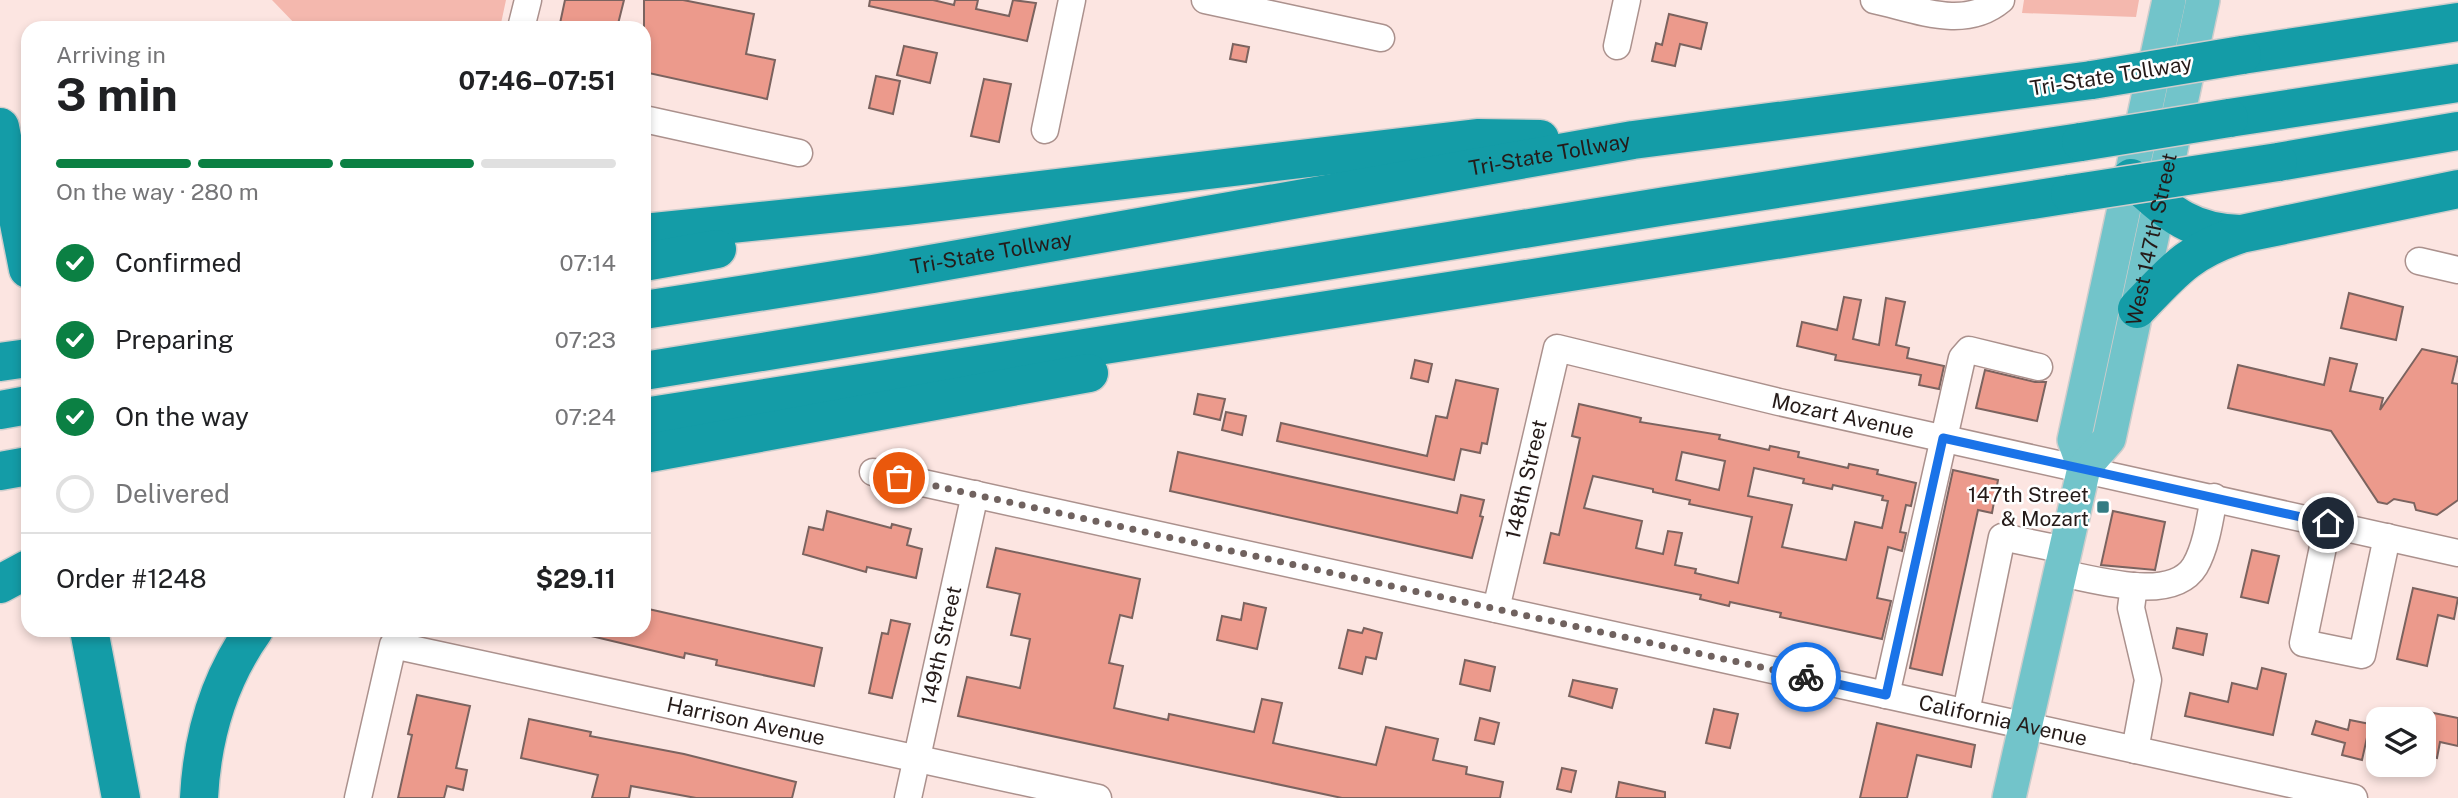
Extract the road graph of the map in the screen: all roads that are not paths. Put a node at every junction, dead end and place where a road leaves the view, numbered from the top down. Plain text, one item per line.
1 (527, 0) edge
2 (1072, 0) edge
3 (1205, 0) edge
4 (1627, 0) edge
5 (1874, 0) edge
6 (2001, 0) edge
7 (2169, 0) edge
8 (2203, 0) edge
9 (522, 21) edge
10 (2458, 22) edge
11 (1381, 38) dead end
12 (1617, 46) dead end
13 (2458, 83) edge
14 (651, 121) edge
15 (0, 127) edge
16 (1045, 130) dead end
17 (2458, 131) edge
18 (1633, 140) junction
19 (799, 153) dead end
20 (2131, 178) junction
21 (2458, 189) edge
22 (2161, 204) junction
23 (906, 206) junction
24 (651, 232) edge
25 (21, 234) edge
26 (2241, 234) junction
27 (651, 261) edge
28 (2419, 261) dead end
29 (2458, 270) edge
30 (0, 275) edge
31 (21, 278) edge
32 (1508, 283) junction
33 (651, 309) edge
34 (2137, 310) junction
35 (1557, 348) joint
36 (21, 359) edge
37 (0, 362) edge
38 (2039, 366) dead end
39 (651, 370) edge
40 (21, 406) edge
41 (0, 410) edge
42 (651, 416) edge
43 (1943, 438) junction
44 (651, 453) edge
45 (21, 468) edge
46 (2084, 468) junction
47 (0, 471) edge
48 (873, 472) dead end
49 (975, 494) junction
50 (2214, 498) junction
51 (2328, 523) junction
52 (2387, 537) junction
53 (2458, 553) edge
54 (2062, 561) junction
55 (21, 572) edge
56 (0, 583) edge
57 (2134, 586) junction
58 (1496, 609) junction
59 (90, 637) edge
60 (250, 637) edge
61 (1886, 695) junction
62 (1966, 712) junction
63 (2025, 726) junction
64 (2135, 750) junction
65 (916, 760) junction
66 (121, 798) edge
67 (199, 798) edge
68 (358, 798) edge
69 (908, 798) edge
70 (1098, 798) edge
71 (2009, 798) edge
72 (2354, 798) edge

1 - 9 street
2 - 16 street
3 - 11 street
4 - 12 street
5 - 6 street
7 - 20 main road, West 147th Street
8 - 22 main road, West 147th Street
10 - 18 highway, Tri-State Tollway, bridge
13 - 39 highway, bridge
14 - 19 street
15 - 25 highway
17 - 32 highway, bridge
18 - 23 highway
18 - 33 highway, Tri-State Tollway
20 - 22 highway
20 - 46 main road, West 147th Street
21 - 26 highway
22 - 26 highway
22 - 34 main road, West 147th Street
23 - 24 highway
23 - 27 highway
26 - 34 highway
28 - 29 street
30 - 31 highway
32 - 42 highway
32 - 44 highway
34 - 46 main road, West 147th Street
35 - 43 street, Mozart Avenue
35 - 58 street, 148th Street
36 - 37 highway
38 - 43 street
40 - 41 highway
43 - 46 street, Mozart Avenue
43 - 61 street
45 - 47 highway
46 - 50 street, Mozart Avenue
46 - 54 main road, West 147th Street
48 - 49 street, California Avenue
49 - 58 street, California Avenue
49 - 65 street, 149th Street
50 - 51 street, Mozart Avenue
50 - 57 street
51 - 52 street, Mozart Avenue
51 - 52 street
52 - 53 street, Mozart Avenue
54 - 57 street
54 - 62 street
54 - 63 main road, West 147th Street
55 - 56 highway
57 - 64 street
58 - 61 street, California Avenue
59 - 66 highway
60 - 67 highway
61 - 62 street, California Avenue
62 - 63 street, California Avenue
63 - 64 street, California Avenue
63 - 71 main road, West 147th Street
64 - 72 street, California Avenue
65 - 68 street, Harrison Avenue
65 - 69 street, 149th Street
65 - 70 street, Harrison Avenue

